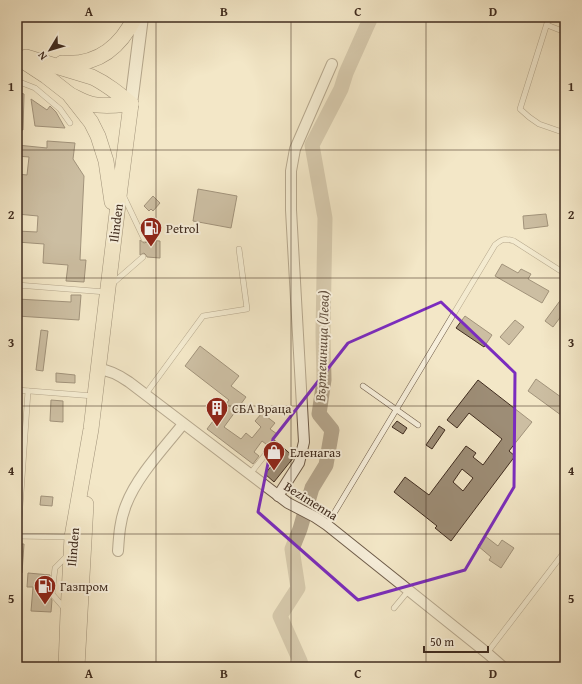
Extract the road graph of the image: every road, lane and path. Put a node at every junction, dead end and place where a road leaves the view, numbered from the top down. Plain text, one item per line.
1 (134, 17) edge
2 (142, 17) edge
3 (549, 17) edge
4 (547, 25) junction
5 (565, 32) edge
6 (17, 56) edge
7 (40, 61) junction
8 (332, 64) dead end
9 (17, 81) edge
10 (69, 94) junction
11 (132, 104) junction
12 (70, 123) dead end
13 (565, 133) edge
14 (120, 188) junction
15 (115, 227) junction
16 (144, 239) dead end
17 (238, 249) dead end
18 (143, 257) dead end
19 (564, 273) edge
20 (17, 285) edge
21 (108, 290) junction
22 (98, 369) junction
23 (363, 386) dead end
24 (17, 390) edge
25 (28, 391) junction
26 (145, 395) junction
27 (95, 396) junction
28 (397, 410) junction
29 (183, 424) junction
30 (418, 425) dead end
31 (91, 429) junction
32 (265, 454) dead end
33 (250, 474) junction
34 (278, 496) junction
35 (327, 525) junction
36 (17, 536) edge
37 (72, 545) junction
38 (118, 551) dead end
39 (565, 551) edge
40 (408, 590) junction
41 (394, 608) dead end
42 (487, 653) junction
43 (66, 667) edge
44 (77, 667) edge
45 (503, 667) edge

1 - 7 main road
2 - 11 street, Ilinden
3 - 4 lane
4 - 5 lane
4 - 13 lane
6 - 7 main road
6 - 10 main road
7 - 11 main road
8 - 34 street
9 - 12 lane
10 - 11 main road
10 - 15 main road
11 - 14 main road, Ilinden
14 - 15 main road, Ilinden
14 - 16 lane
15 - 21 main road, Ilinden
17 - 26 lane
18 - 21 lane
19 - 28 lane
20 - 21 lane
21 - 22 main road, Ilinden
22 - 26 street, Bezimenna
22 - 27 main road, Ilinden
23 - 28 lane
24 - 25 lane
25 - 27 lane
25 - 36 lane
26 - 29 street, Bezimenna
27 - 31 main road, Ilinden
28 - 30 lane
28 - 35 lane
29 - 33 street, Bezimenna
29 - 38 street
31 - 37 main road, Ilinden
31 - 44 main road, Ilinden
32 - 33 lane
33 - 34 street, Bezimenna
34 - 35 street, Bezimenna
35 - 40 street, Bezimenna
36 - 37 lane
37 - 43 main road, Ilinden
39 - 42 lane
40 - 41 lane
40 - 42 street, Bezimenna
42 - 45 street, Bezimenna

